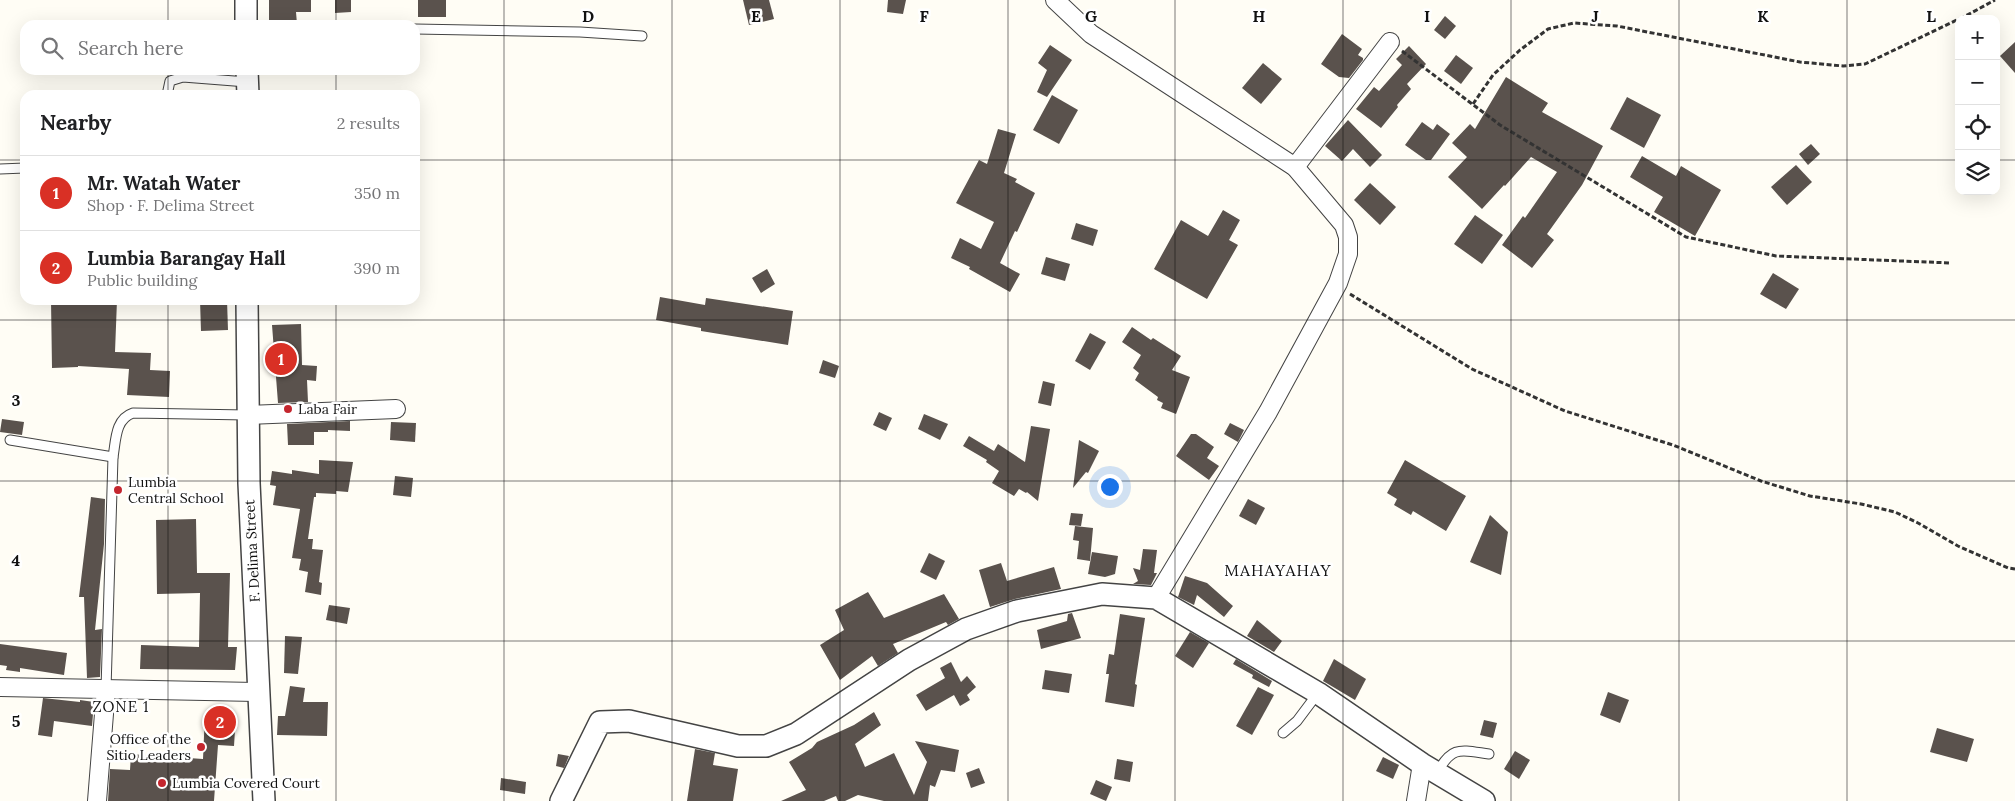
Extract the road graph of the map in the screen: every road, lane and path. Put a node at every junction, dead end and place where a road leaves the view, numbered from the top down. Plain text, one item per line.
1 (246, 0) edge
2 (1055, 0) edge
3 (1995, 0) edge
4 (1967, 15) edge
5 (246, 20) edge
6 (1955, 21) edge
7 (420, 29) edge
8 (642, 36) dead end
9 (1390, 42) joint
10 (248, 82) edge
11 (168, 90) edge
12 (1472, 104) junction
13 (1295, 167) junction
14 (20, 168) edge
15 (0, 169) edge
16 (1951, 263) dead end
17 (1338, 283) junction
18 (247, 305) edge
19 (396, 409) dead end
20 (247, 415) junction
21 (10, 440) dead end
22 (113, 457) junction
23 (2015, 569) edge
24 (1156, 598) junction
25 (0, 687) edge
26 (106, 689) junction
27 (258, 692) junction
28 (1318, 693) junction
29 (1283, 733) dead end
30 (1489, 754) dead end
31 (1429, 768) junction
32 (97, 801) edge
33 (264, 801) edge
34 (561, 801) edge
35 (1416, 801) edge
36 (1484, 801) edge

1 - 5 street
2 - 13 street
3 - 4 path
6 - 12 path
7 - 8 lane
9 - 12 path
9 - 13 street
10 - 11 lane
12 - 16 path
13 - 17 street
14 - 15 lane
17 - 23 path
17 - 24 street
18 - 20 street, F. Delima Street
19 - 20 street
20 - 22 lane
20 - 27 street, F. Delima Street
21 - 22 lane
22 - 26 lane
24 - 28 street
24 - 34 street
25 - 26 street
26 - 27 street
26 - 32 street
27 - 33 street, F. Delima Street
28 - 29 lane
28 - 31 street
30 - 31 lane
31 - 35 street
31 - 36 street

